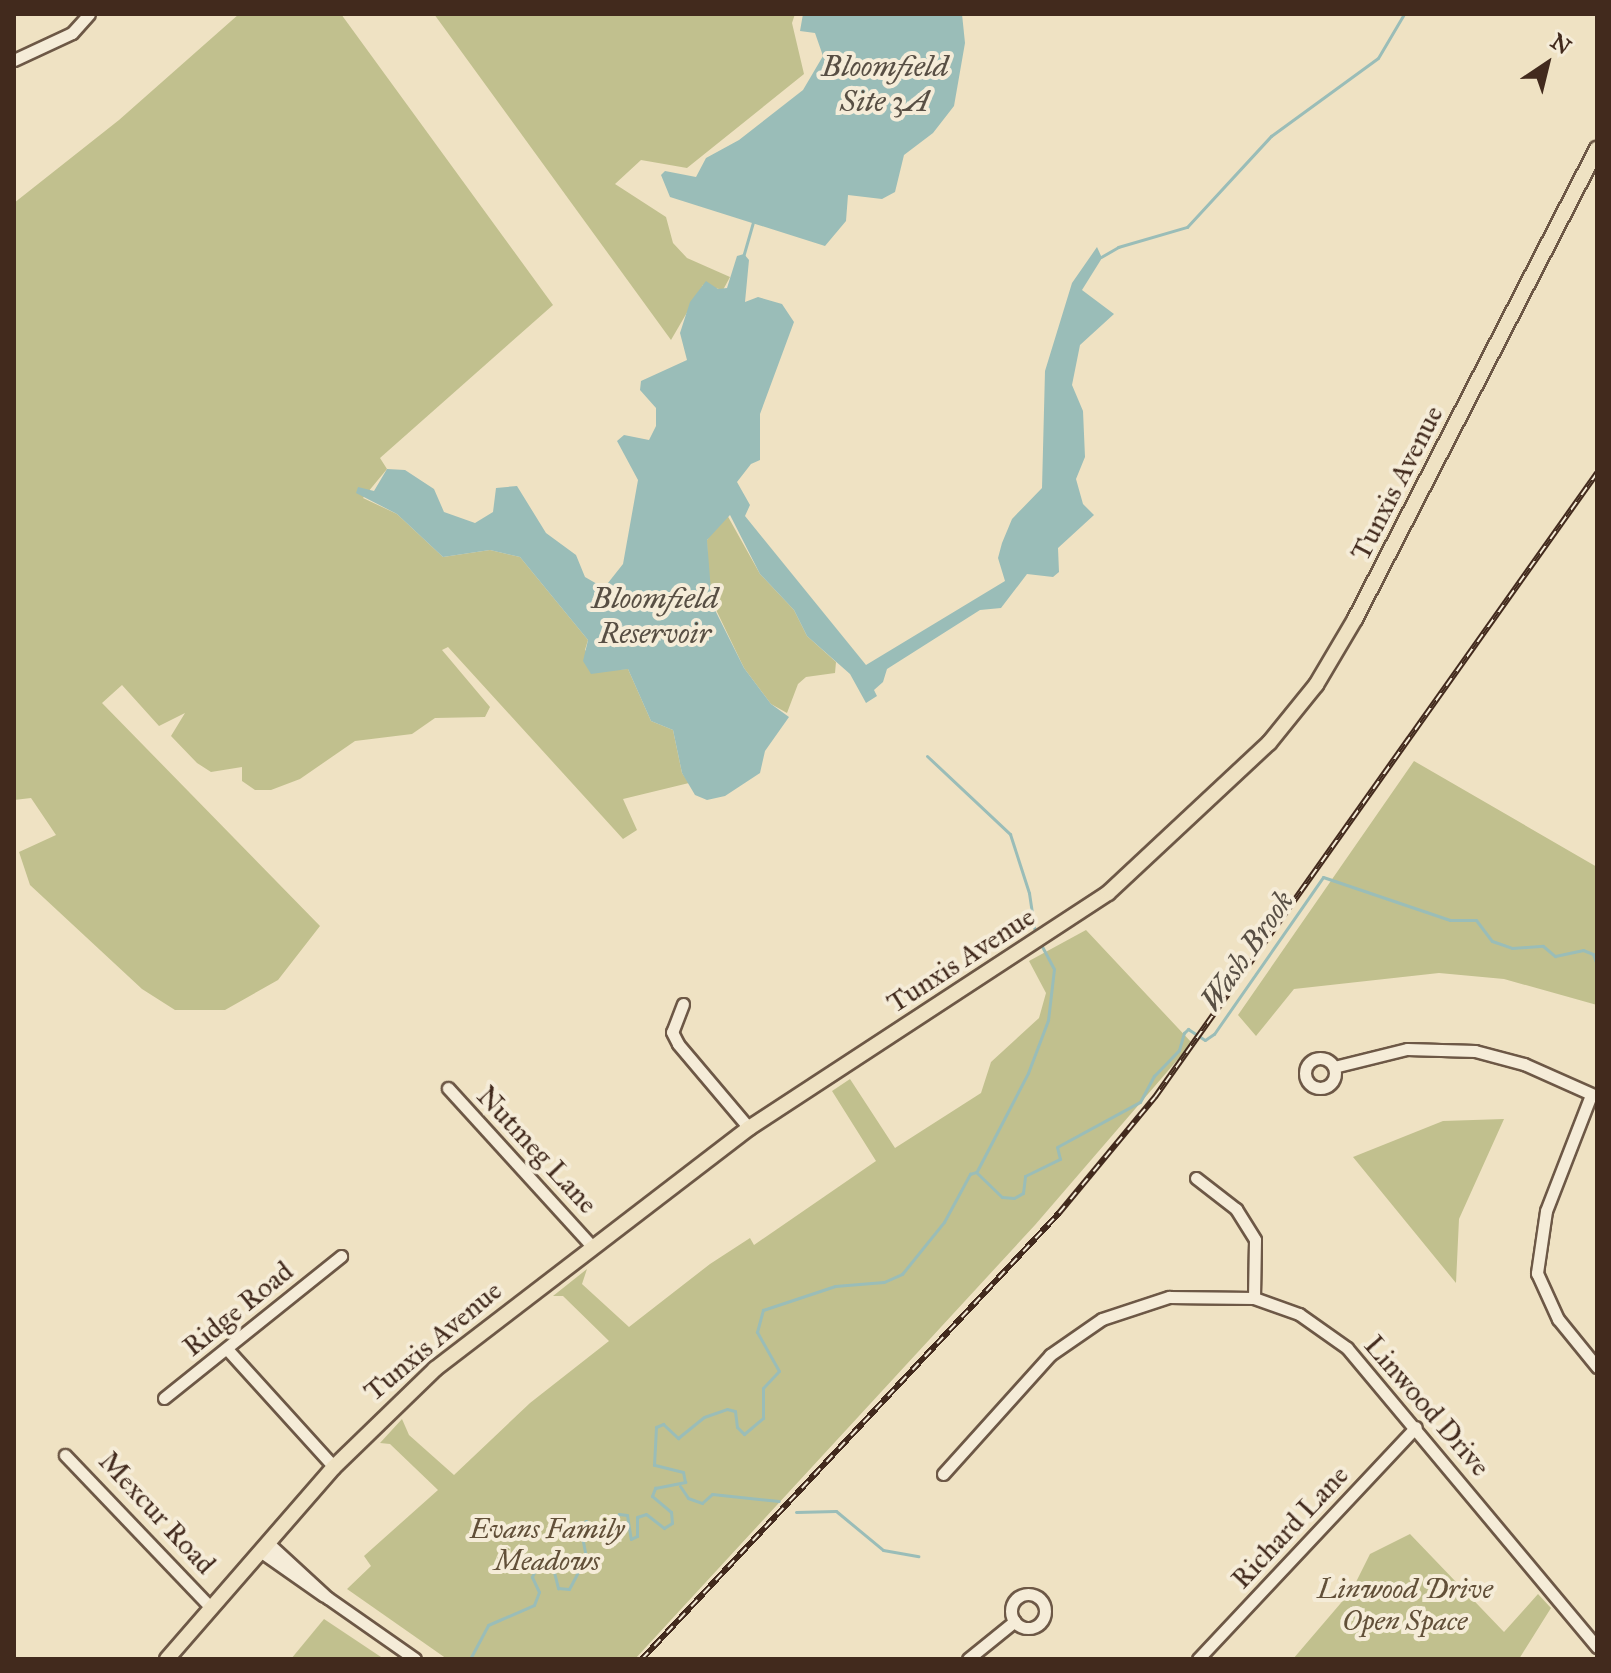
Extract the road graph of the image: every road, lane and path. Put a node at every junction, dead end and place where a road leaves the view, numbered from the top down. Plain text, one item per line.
1 (89, 14) edge
2 (14, 60) edge
3 (1597, 149) edge
4 (683, 1004) dead end
5 (1334, 1067) dead end
6 (448, 1088) dead end
7 (1594, 1096) edge
8 (749, 1128) junction
9 (1196, 1178) dead end
10 (591, 1245) junction
11 (341, 1256) dead end
12 (1254, 1298) junction
13 (227, 1349) junction
14 (1597, 1367) edge
15 (164, 1398) dead end
16 (1416, 1427) junction
17 (65, 1455) dead end
18 (334, 1467) junction
19 (943, 1474) dead end
20 (263, 1547) junction
21 (211, 1608) junction
22 (1015, 1621) dead end
23 (1597, 1647) edge
24 (167, 1659) edge
25 (415, 1659) edge
26 (968, 1659) edge
27 (1198, 1659) edge

1 - 2 street
3 - 8 main road, Tunxis Avenue
4 - 8 street
5 - 7 street
6 - 10 street, Nutmeg Lane
7 - 14 street
8 - 10 main road, Tunxis Avenue
9 - 12 street
10 - 18 main road, Tunxis Avenue
11 - 13 street, Ridge Road
12 - 16 street, Linwood Drive
12 - 19 street, Linwood Drive
13 - 15 street, Ridge Road
13 - 18 street
16 - 23 street, Linwood Drive
16 - 27 street, Richard Lane
17 - 21 street, Mexcur Road
18 - 20 main road, Tunxis Avenue
20 - 21 main road, Tunxis Avenue
20 - 25 street
21 - 24 main road, Tunxis Avenue
22 - 26 street

